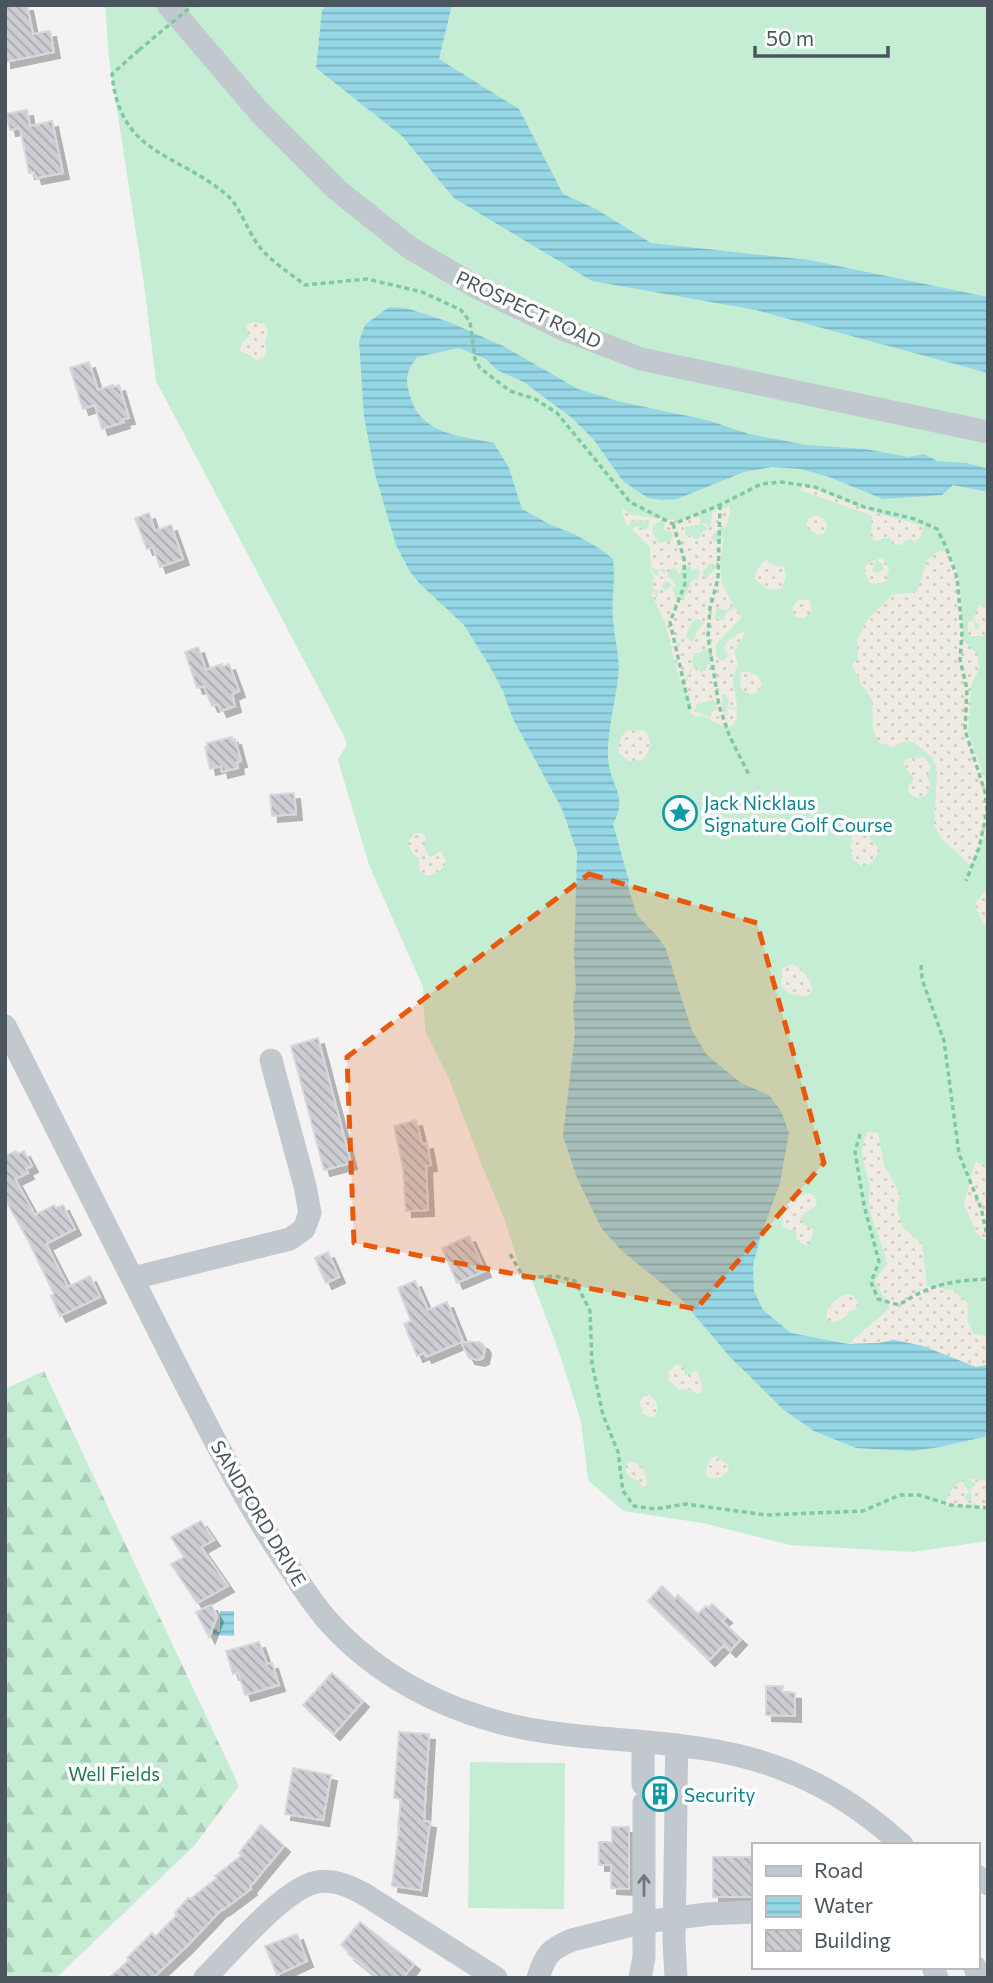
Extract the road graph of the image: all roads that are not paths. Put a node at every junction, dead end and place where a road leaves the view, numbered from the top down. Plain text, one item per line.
1 (168, 5) edge
2 (988, 432) edge
3 (5, 1026) edge
4 (271, 1060) dead end
5 (133, 1278) junction
6 (643, 1742) junction
7 (677, 1745) junction
8 (900, 1843) edge
9 (752, 1912) edge
10 (675, 1918) junction
11 (644, 1922) junction
12 (205, 1978) edge
13 (496, 1978) edge
14 (538, 1978) edge
15 (640, 1978) edge
16 (676, 1978) edge

1 - 2 street, PROSPECT ROAD
3 - 5 street, SANDFORD DRIVE
4 - 5 street
5 - 6 street, SANDFORD DRIVE
6 - 7 street, SANDFORD DRIVE
11 -> 6 street
7 - 8 street, SANDFORD DRIVE
7 - 10 street
9 - 10 street
10 - 11 street
10 - 16 street
11 - 14 street
11 - 15 street
12 - 13 street

